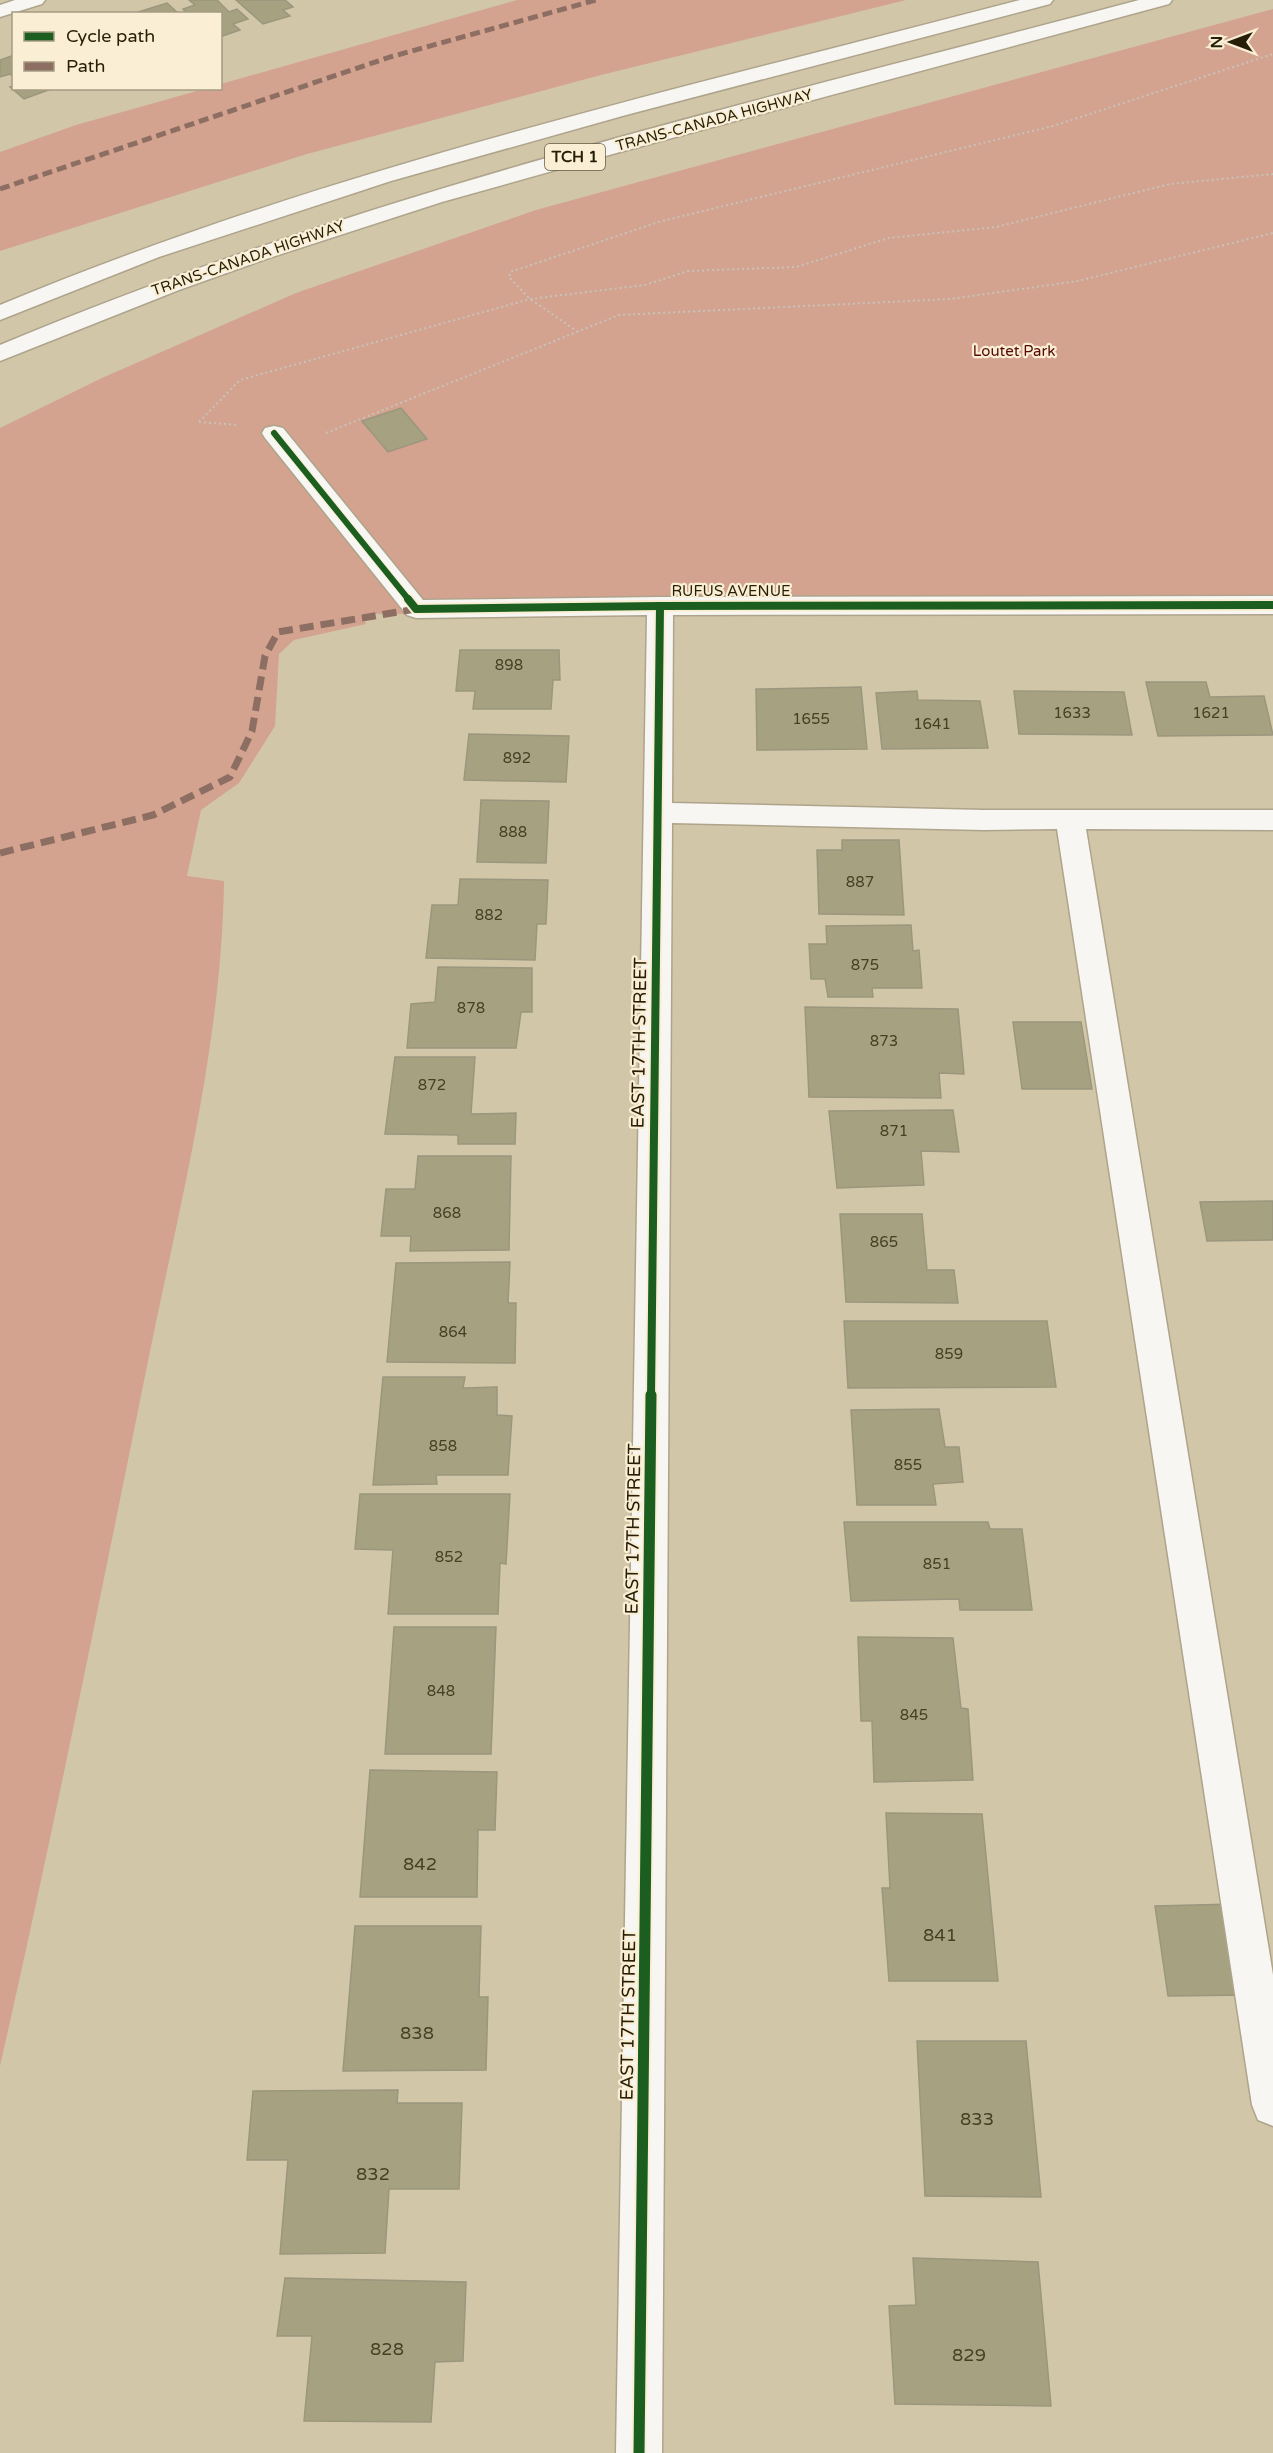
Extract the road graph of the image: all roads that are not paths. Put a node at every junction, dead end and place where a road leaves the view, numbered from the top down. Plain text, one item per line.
1 (35, 0) edge
2 (1043, 0) edge
3 (1162, 0) edge
4 (0, 11) edge
5 (0, 313) edge
6 (0, 354) edge
7 (274, 433) road end
8 (1273, 605) edge
9 (660, 606) junction
10 (658, 813) junction
11 (1070, 819) junction
12 (1273, 820) edge
13 (1273, 2106) edge
14 (639, 2453) edge

1 - 4 main road
2 - 5 main road, TRANS-CANADA HIGHWAY / TCH 1
3 - 6 main road, TRANS-CANADA HIGHWAY / TCH 1
7 - 9 main road, RUFUS AVENUE
8 - 9 main road, RUFUS AVENUE
9 - 10 main road, EAST 17TH STREET
10 - 11 main road
10 - 14 main road, EAST 17TH STREET
11 - 12 main road
11 - 13 main road

